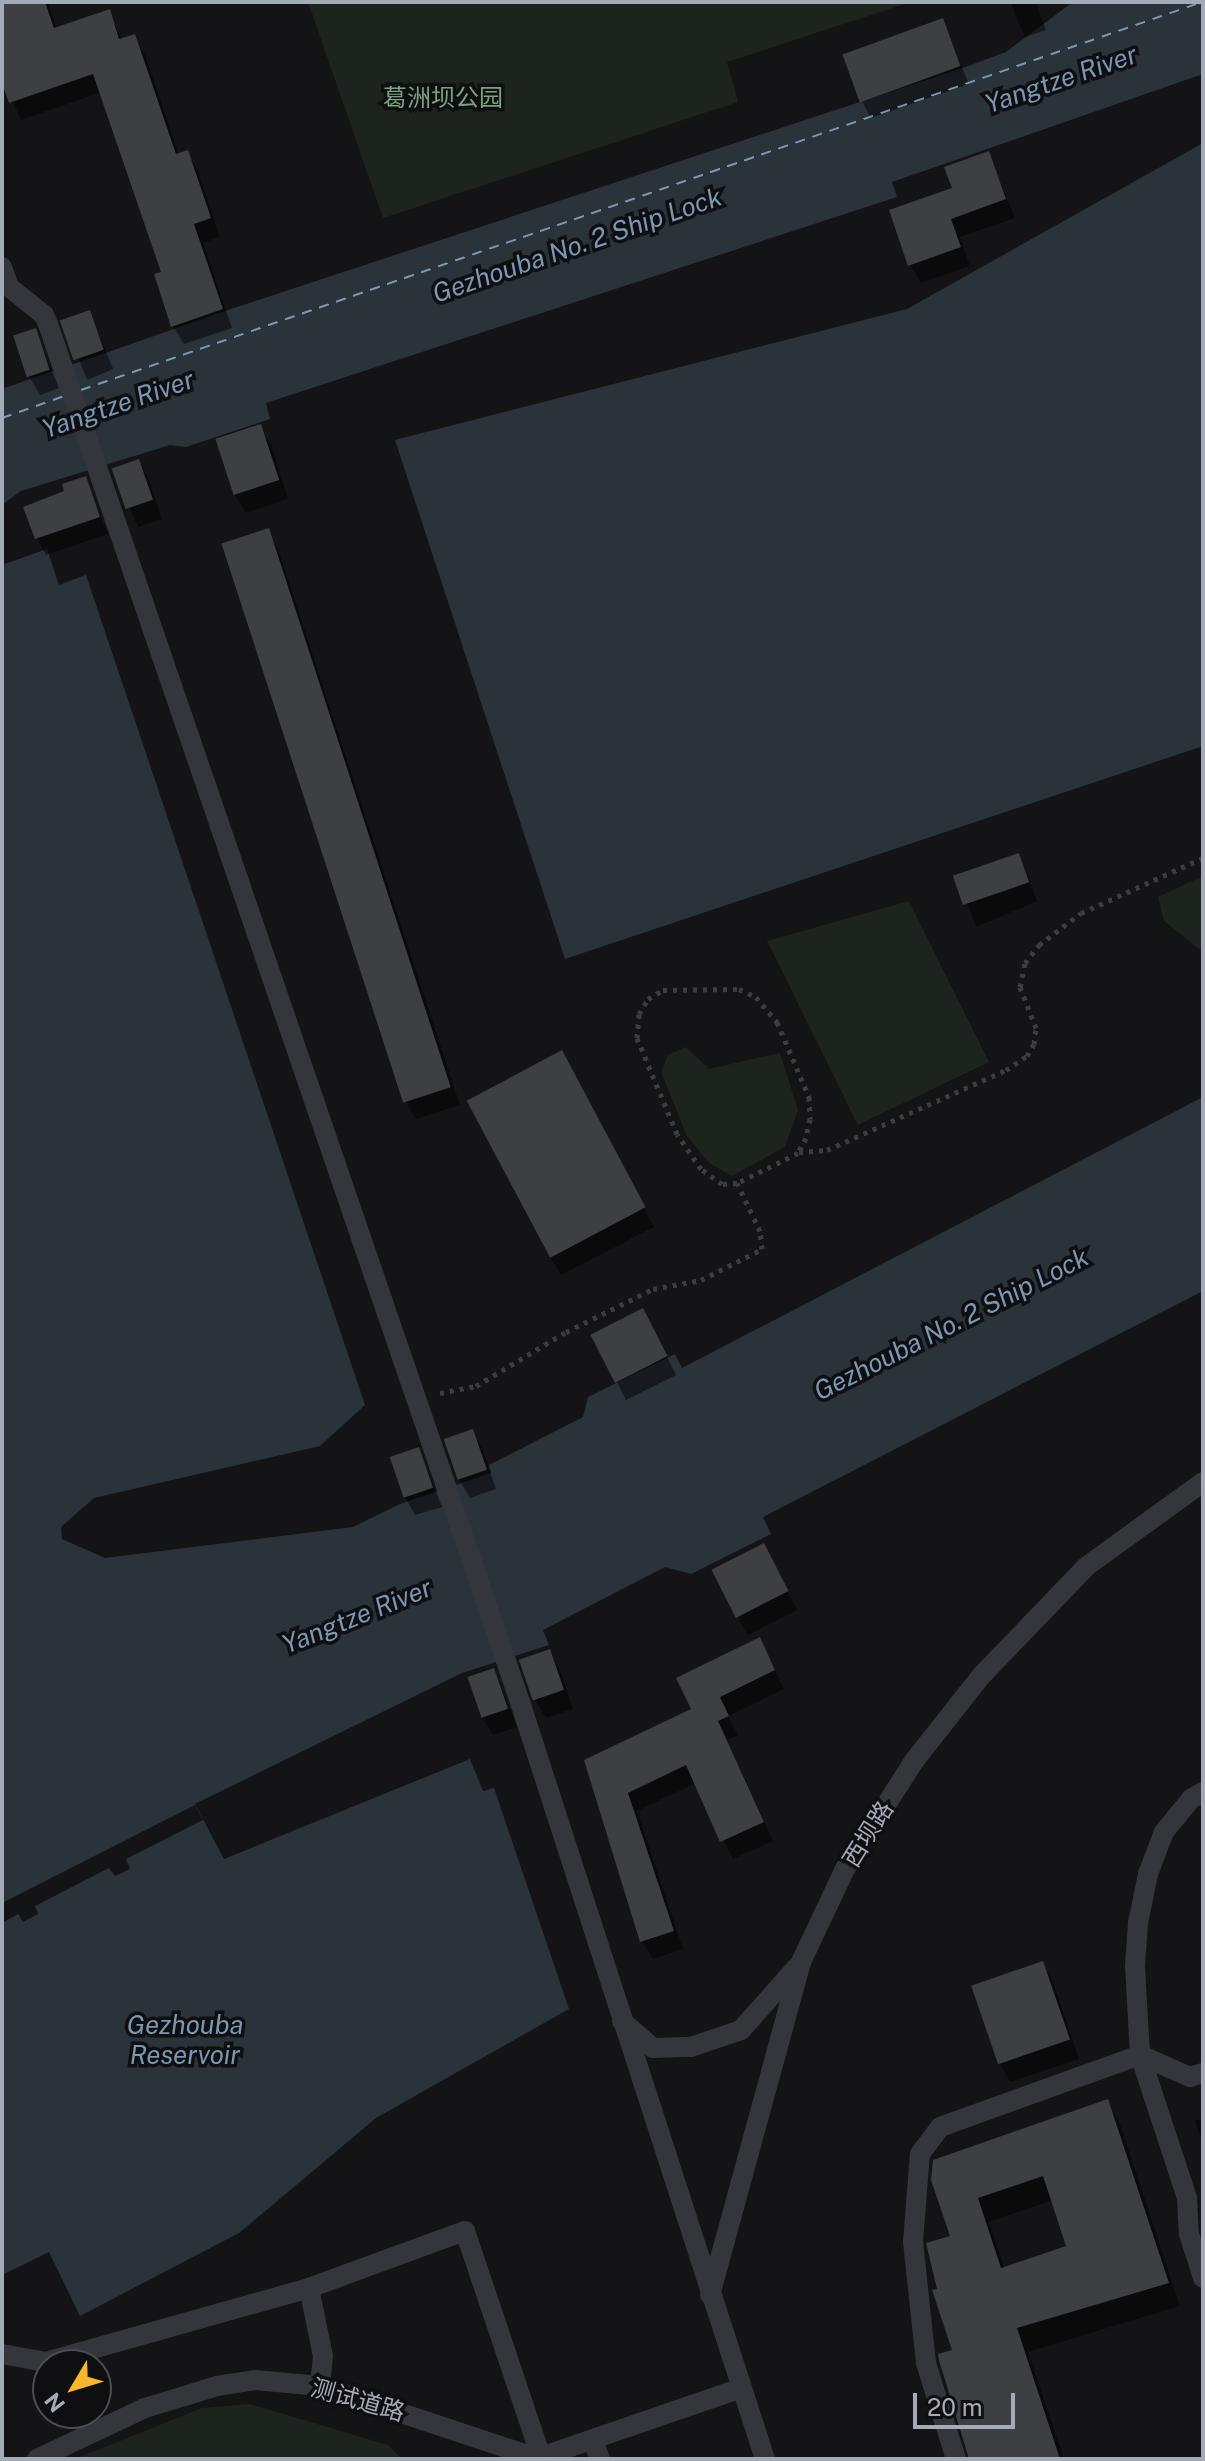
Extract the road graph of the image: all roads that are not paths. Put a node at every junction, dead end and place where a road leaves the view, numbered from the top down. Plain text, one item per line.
1 (2, 267) edge
2 (1203, 1482) edge
3 (1203, 1792) edge
4 (801, 1962) junction
5 (621, 2020) junction
6 (1140, 2055) junction
7 (1203, 2073) edge
8 (1203, 2278) edge
9 (309, 2288) junction
10 (710, 2296) junction
11 (2, 2354) edge
12 (320, 2386) junction
13 (741, 2388) junction
14 (596, 2449) edge
15 (540, 2458) edge
16 (37, 2459) edge
17 (765, 2459) edge
18 (956, 2459) edge

1 - 5 lane
2 - 4 lane, 西坝路
3 - 6 lane
4 - 5 lane
4 - 10 lane, 西坝路
5 - 10 lane
6 - 7 lane
6 - 8 lane
6 - 18 lane
9 - 11 lane
9 - 12 lane
9 - 15 lane
10 - 13 lane
12 - 15 lane, 测试道路
12 - 16 lane, 测试道路
13 - 14 lane
13 - 17 lane
14 - 15 lane

